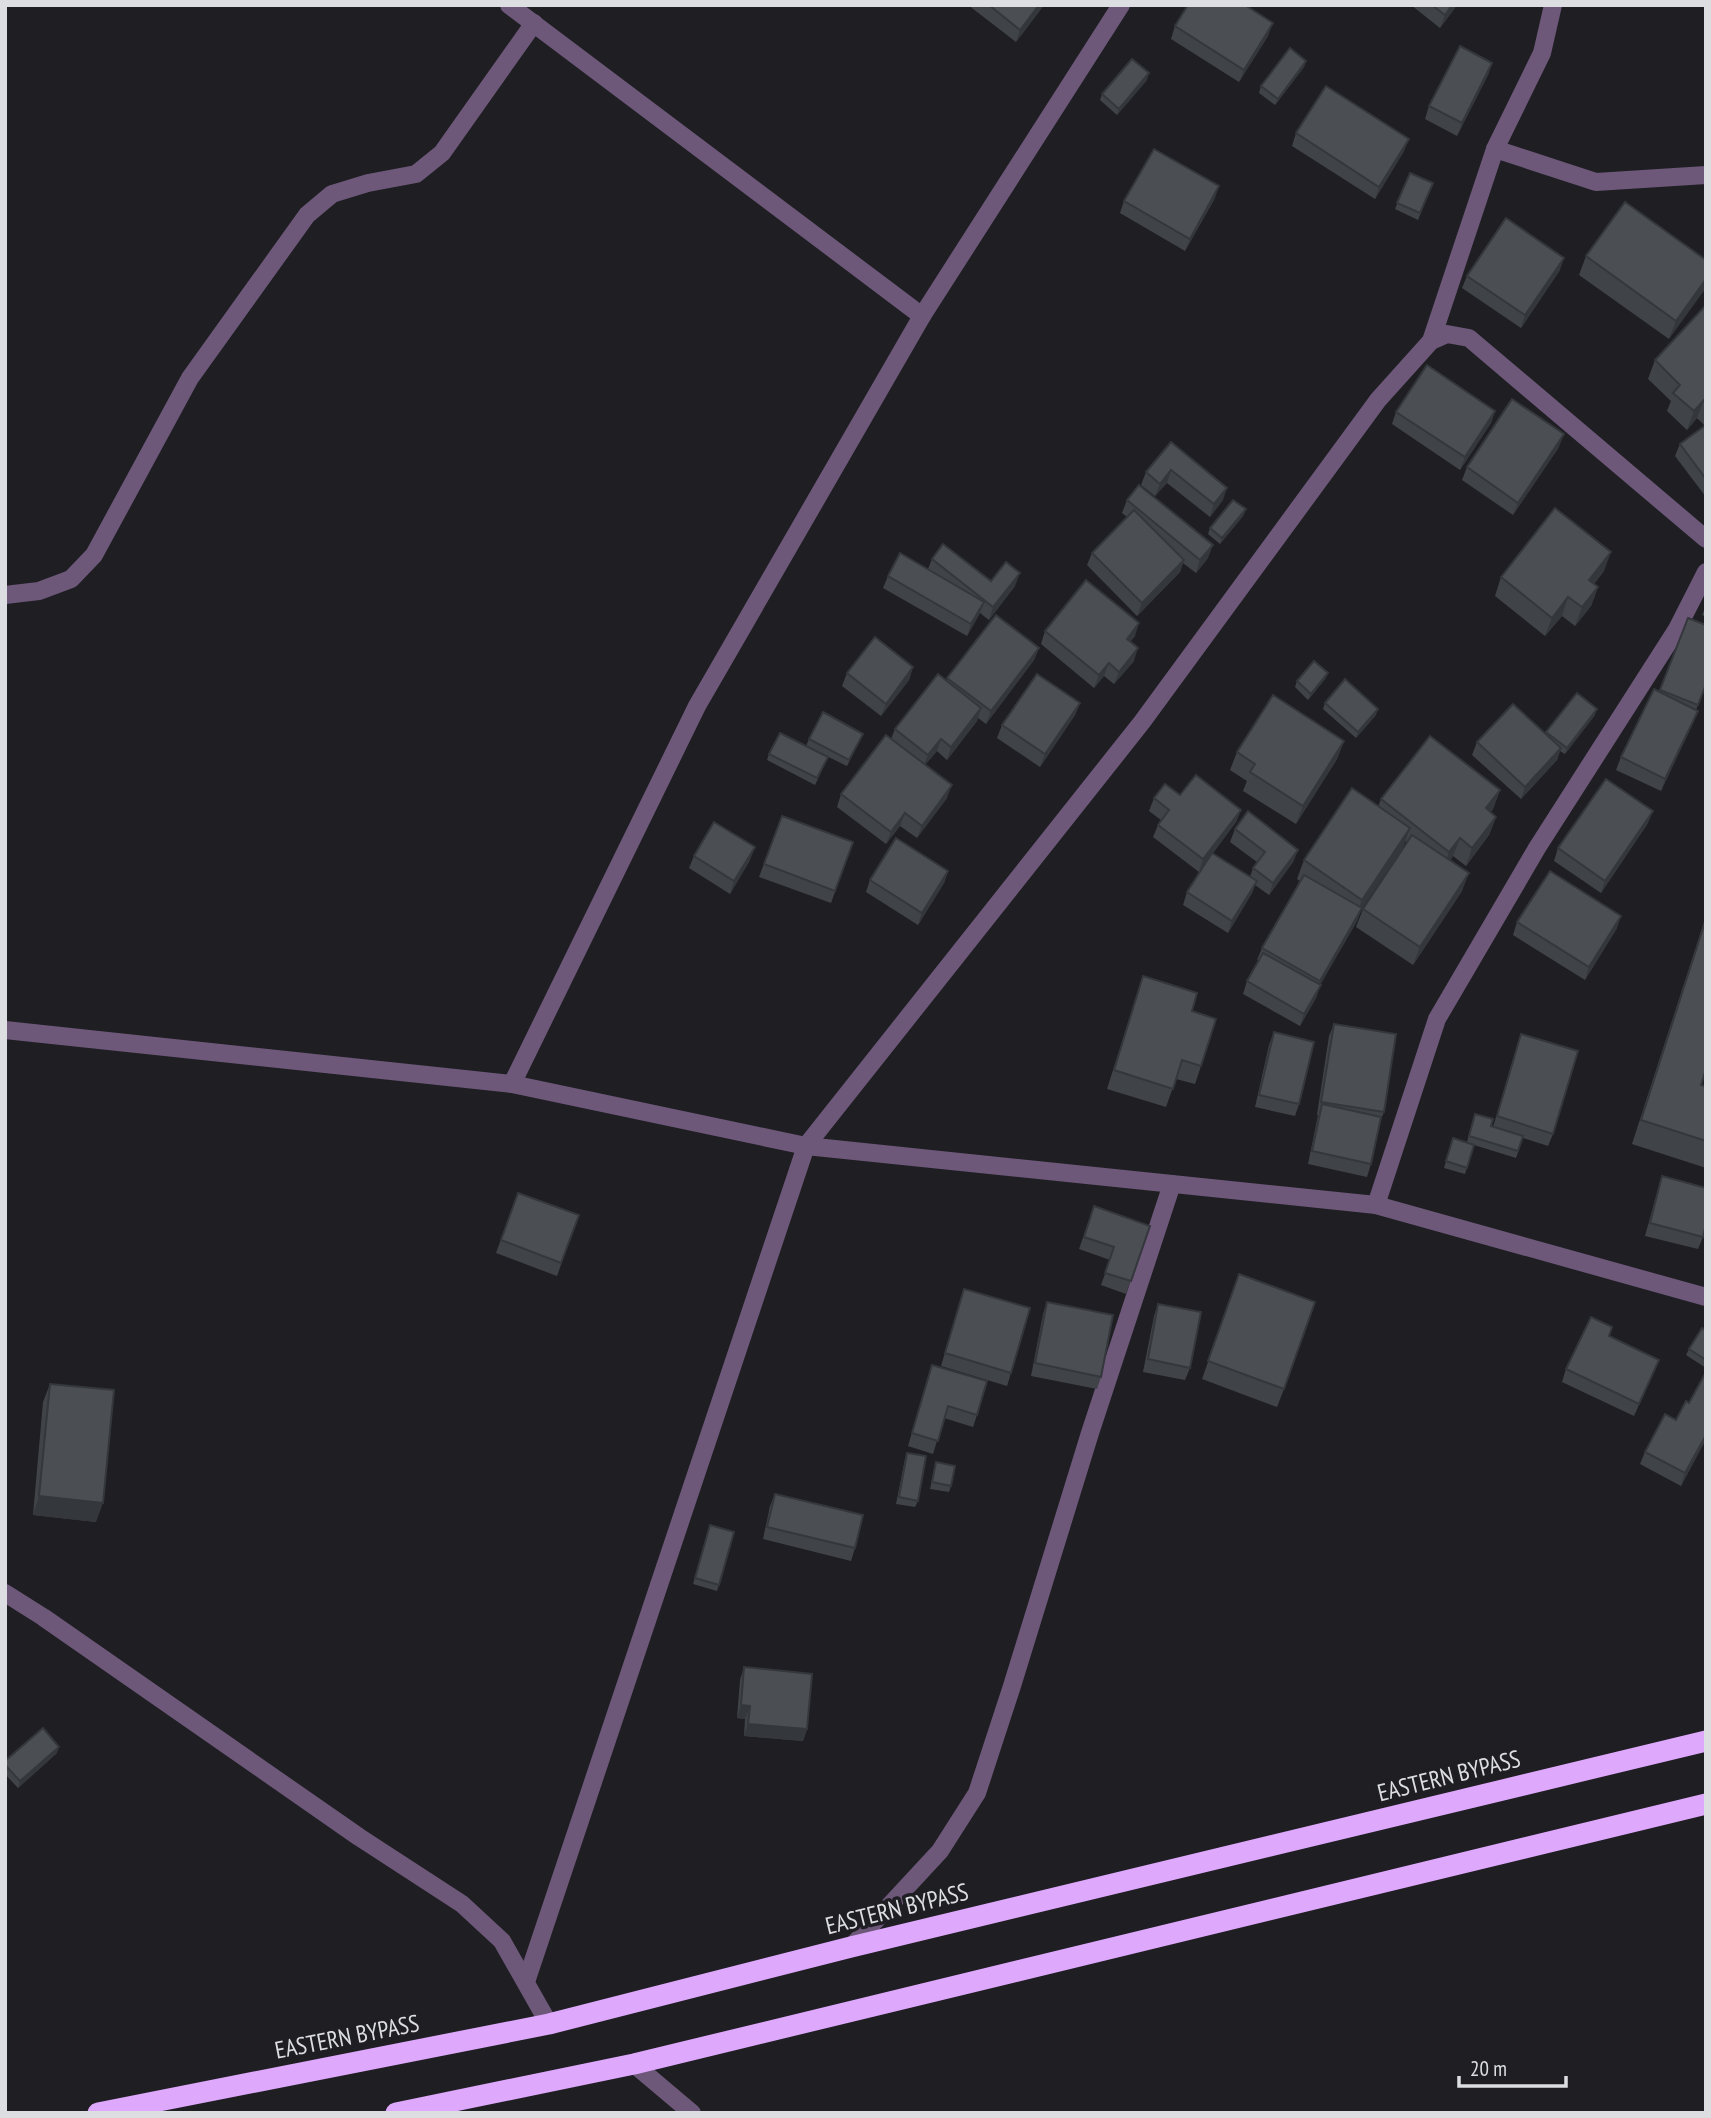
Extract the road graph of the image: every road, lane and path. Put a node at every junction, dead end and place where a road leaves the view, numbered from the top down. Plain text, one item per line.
1 (509, 5) edge
2 (1121, 5) edge
3 (1553, 5) edge
4 (534, 23) junction
5 (1494, 149) junction
6 (1706, 175) edge
7 (922, 316) junction
8 (1431, 341) junction
9 (1706, 539) edge
10 (1706, 572) edge
11 (5, 595) edge
12 (5, 1030) edge
13 (512, 1084) junction
14 (806, 1146) junction
15 (1172, 1184) junction
16 (1376, 1205) junction
17 (1706, 1297) edge
18 (5, 1593) edge
19 (1706, 1741) edge
20 (1706, 1804) edge
21 (851, 1947) junction
22 (526, 1982) junction
23 (549, 2024) junction
24 (634, 2064) junction
25 (98, 2113) edge
26 (396, 2113) edge
27 (692, 2113) edge

1 - 4 street
2 - 7 street
3 - 5 street
4 - 7 street
4 - 11 street
5 - 6 street
5 - 8 street
7 - 13 street
8 - 9 street
8 - 14 street
10 - 16 street
12 - 13 street
13 - 14 street
14 - 15 street
14 - 22 street
15 - 16 street
15 - 21 street
16 - 17 street
18 - 22 street
19 - 21 highway, EASTERN BYPASS
20 - 24 highway
21 - 23 highway, EASTERN BYPASS
22 - 23 street
23 - 25 highway, EASTERN BYPASS
24 - 26 highway
24 - 27 street

